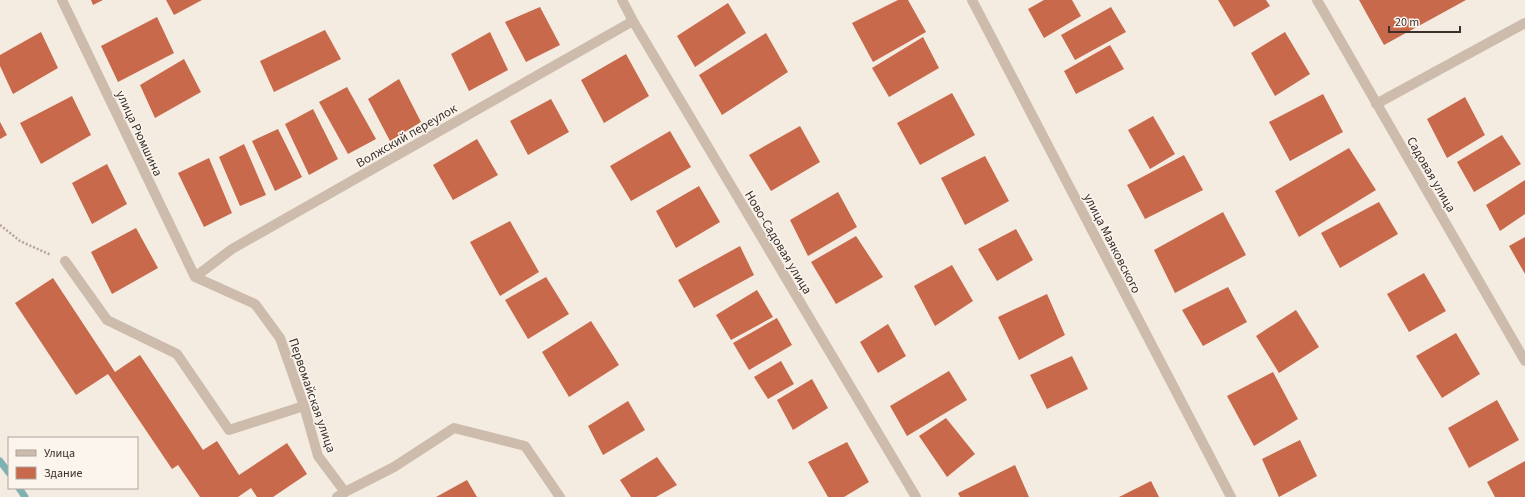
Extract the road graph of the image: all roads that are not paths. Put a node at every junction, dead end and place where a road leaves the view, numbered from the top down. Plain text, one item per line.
1 (62, 0) edge
2 (622, 0) edge
3 (972, 0) edge
4 (1317, 0) edge
5 (633, 21) junction
6 (1525, 23) edge
7 (1376, 104) junction
8 (65, 261) road end
9 (195, 277) junction
10 (1525, 361) edge
11 (304, 406) junction
12 (341, 494) edge
13 (560, 497) edge
14 (916, 497) edge
15 (1231, 497) edge

1 - 9 street, улица Рюмшина
2 - 5 street, Ново-Садовая улица
3 - 15 street, улица Маяковского
4 - 7 street, Садовая улица
5 - 9 street, Волжский переулок
5 - 14 street, Ново-Садовая улица
6 - 7 street
7 - 10 street, Садовая улица
8 - 11 street
9 - 11 street, Первомайская улица
11 - 12 street, Первомайская улица
12 - 13 street, Первомайская улица

